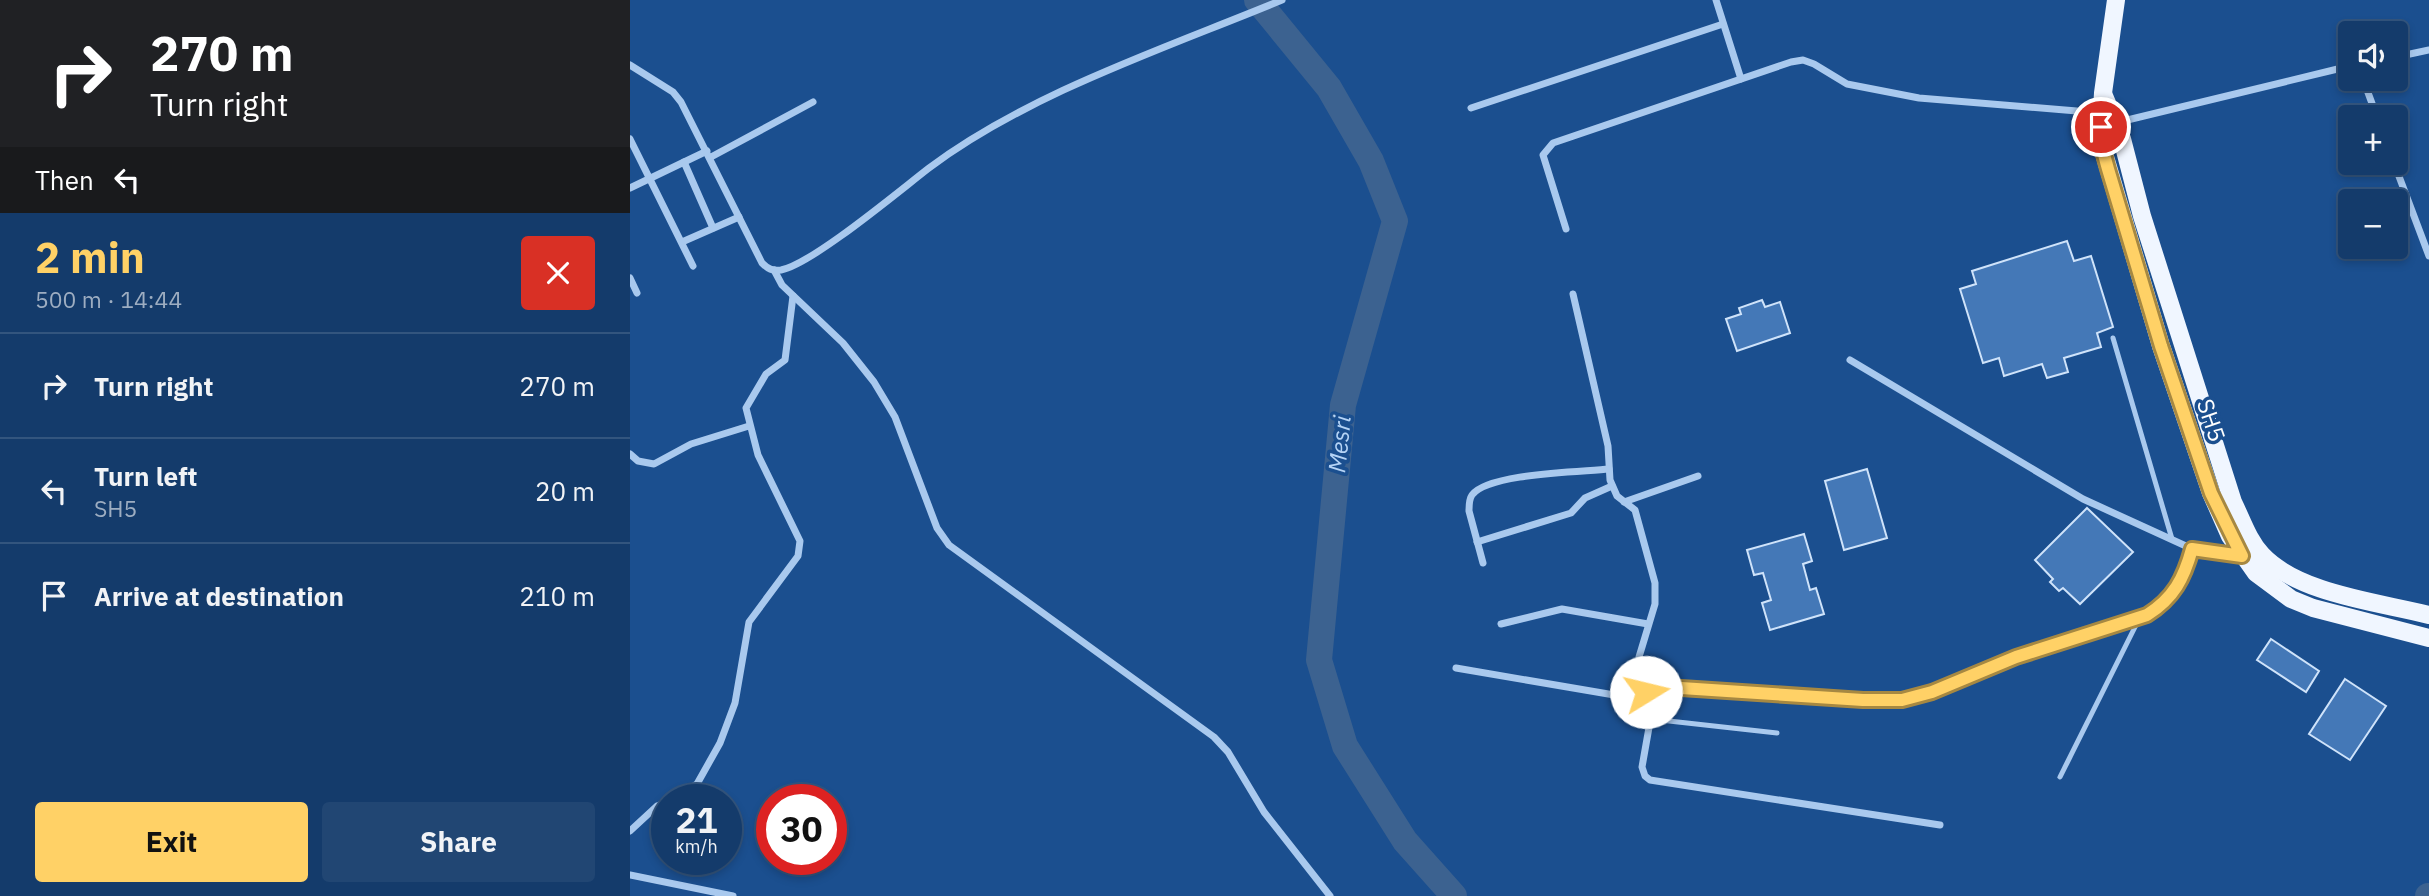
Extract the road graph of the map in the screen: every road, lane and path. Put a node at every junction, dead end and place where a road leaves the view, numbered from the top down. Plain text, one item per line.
1 (1282, 0) edge
2 (1716, 0) edge
3 (2116, 0) edge
4 (1723, 24) junction
5 (2429, 50) edge
6 (2408, 54) edge
7 (630, 65) edge
8 (2338, 69) edge
9 (1741, 79) junction
10 (813, 102) dead end
11 (1471, 108) dead end
12 (2106, 121) junction
13 (630, 139) edge
14 (709, 154) junction
15 (684, 162) junction
16 (2399, 175) edge
17 (651, 178) junction
18 (630, 188) edge
19 (739, 217) junction
20 (713, 228) junction
21 (1566, 229) dead end
22 (682, 242) junction
23 (2429, 256) edge
24 (693, 266) dead end
25 (774, 270) junction
26 (630, 278) edge
27 (637, 293) dead end
28 (1573, 294) dead end
29 (793, 296) junction
30 (2113, 338) dead end
31 (1850, 360) dead end
32 (749, 426) junction
33 (630, 454) edge
34 (1609, 469) junction
35 (1698, 476) dead end
36 (1612, 486) junction
37 (1624, 502) junction
38 (1478, 542) junction
39 (2173, 542) junction
40 (2192, 549) junction
41 (2261, 554) junction
42 (2242, 556) junction
43 (1483, 563) dead end
44 (2429, 615) edge
45 (2140, 617) junction
46 (1501, 624) dead end
47 (1648, 624) junction
48 (2429, 638) edge
49 (1456, 668) dead end
50 (1656, 688) junction
51 (1646, 692) junction
52 (1651, 719) junction
53 (1777, 733) dead end
54 (2060, 777) dead end
55 (697, 784) edge
56 (651, 812) edge
57 (1940, 825) dead end
58 (630, 831) edge
59 (630, 875) edge
60 (733, 896) edge
61 (1329, 896) edge

1 - 25 street
2 - 4 street
3 - 12 main road, SH5
4 - 9 street
4 - 11 street
5 - 6 street
7 - 14 street
8 - 12 street
9 - 12 street
9 - 21 street
10 - 14 street
12 - 41 main road, SH5
12 - 42 main road, SH5
13 - 17 street
14 - 15 street
14 - 19 street
15 - 17 street
15 - 20 street
16 - 23 street
17 - 18 street
17 - 22 street
19 - 20 street
19 - 25 street
20 - 22 street
22 - 24 street
25 - 29 street
26 - 27 street
28 - 34 street
29 - 32 street
29 - 61 street
30 - 39 lane
31 - 39 street
32 - 33 street
32 - 55 street
34 - 36 street
34 - 38 street
35 - 37 street
36 - 37 street
36 - 38 street
37 - 47 street
38 - 43 street
39 - 40 street
40 - 42 street
40 - 45 street
41 - 42 street
41 - 44 main road, SH5
42 - 48 main road, SH5
45 - 50 street
45 - 54 lane
46 - 47 street
47 - 51 street
49 - 51 street
50 - 51 street
50 - 52 street
52 - 53 lane
52 - 57 street
56 - 58 street
59 - 60 street

